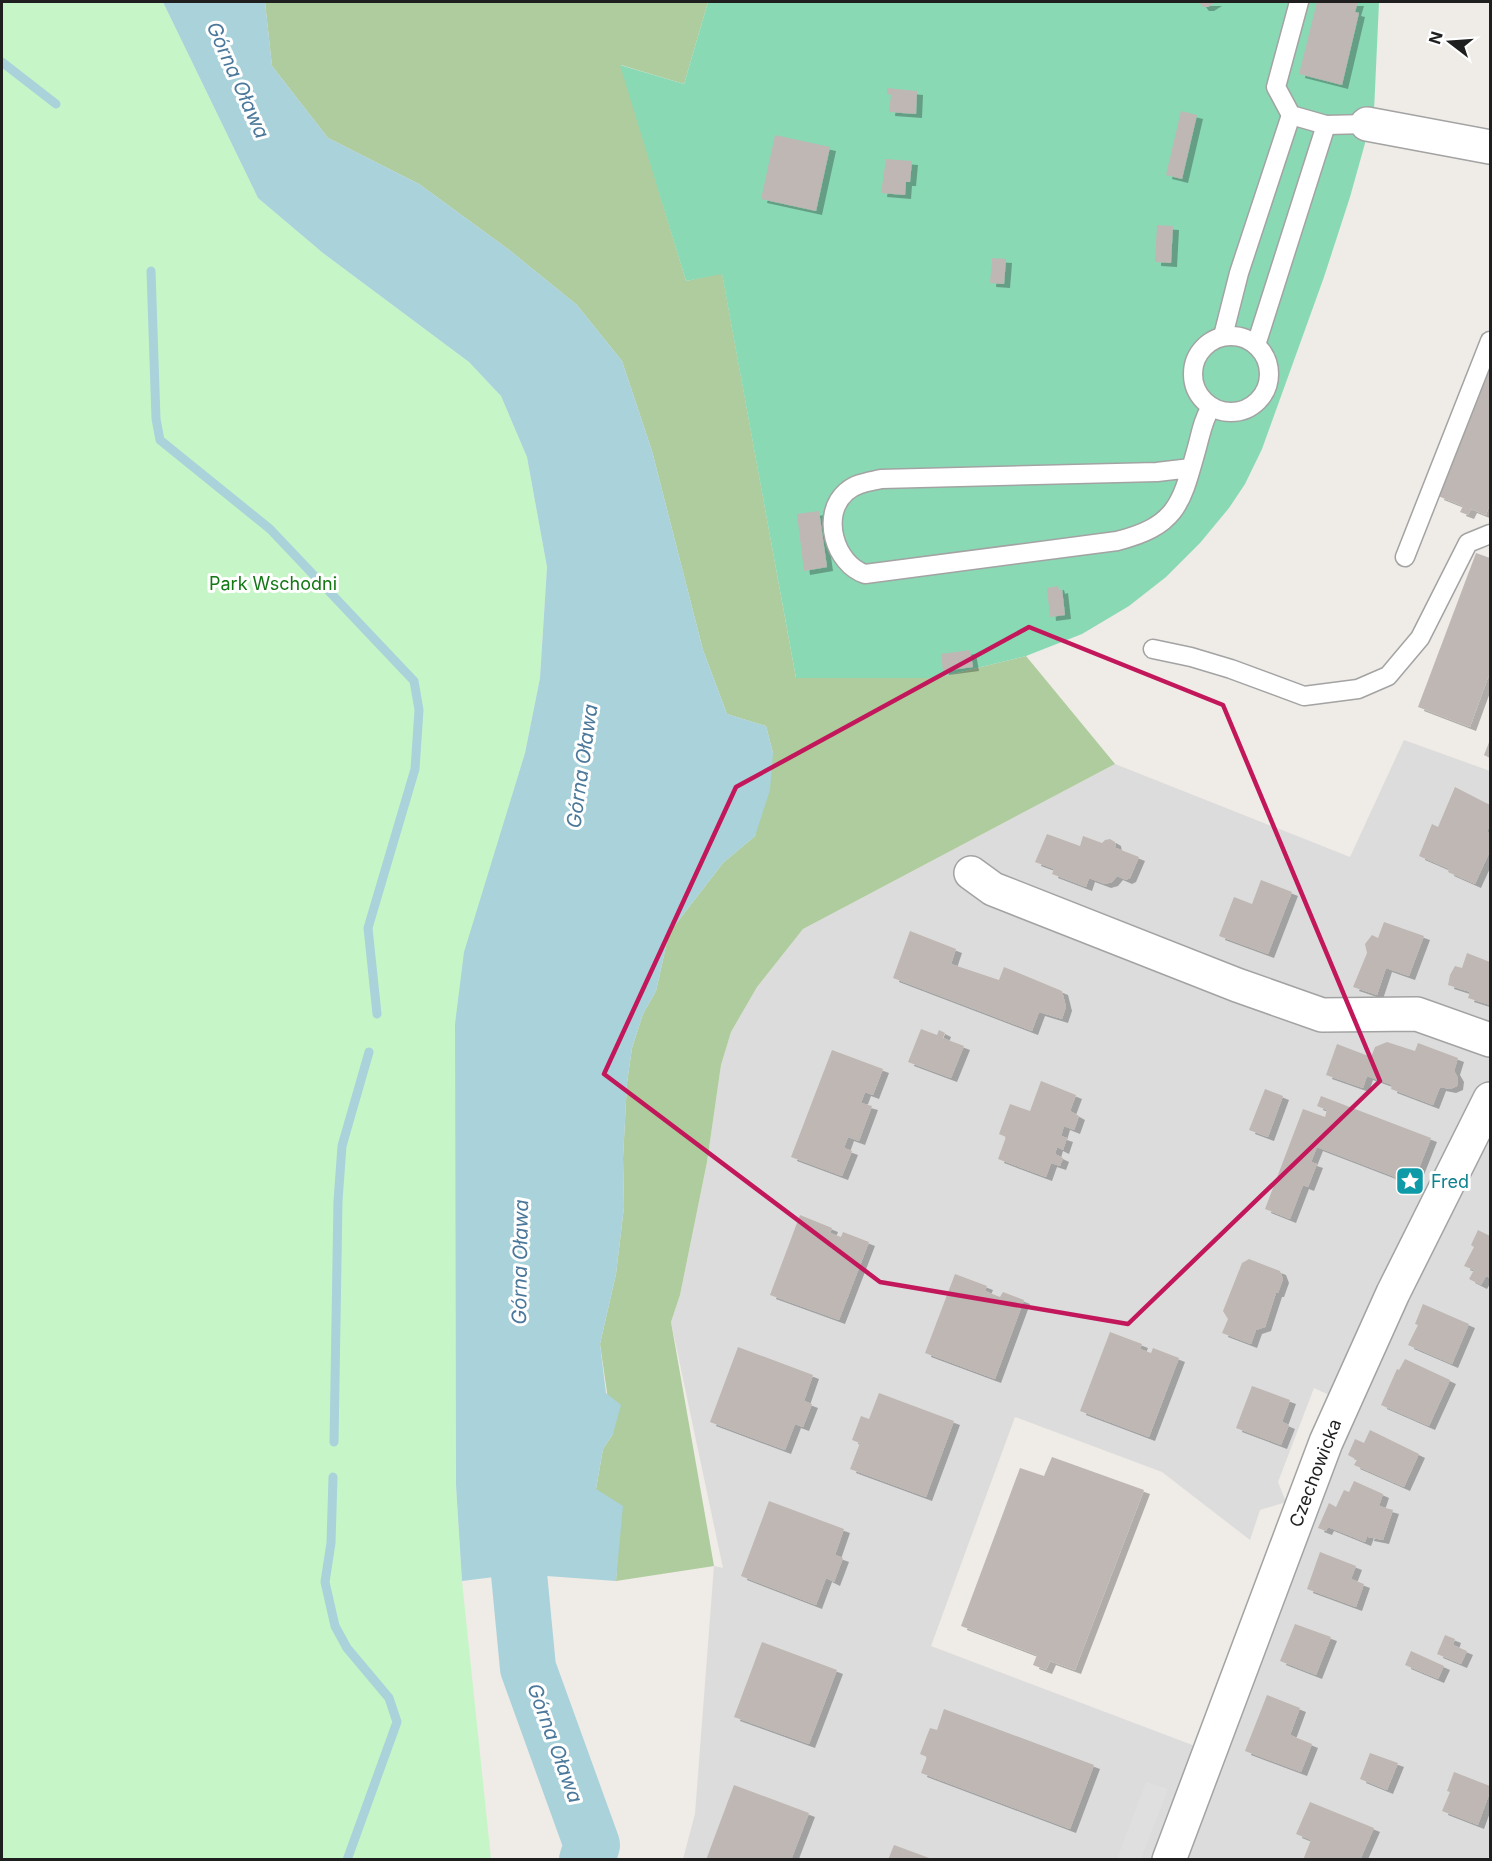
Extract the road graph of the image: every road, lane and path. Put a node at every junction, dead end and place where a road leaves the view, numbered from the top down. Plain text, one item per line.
1 (1299, 2) edge
2 (1291, 115) junction
3 (1367, 124) joint
4 (1326, 125) junction
5 (1491, 147) edge
6 (1223, 336) junction
7 (1491, 341) edge
8 (1256, 345) junction
9 (1211, 407) junction
10 (1191, 468) junction
11 (1491, 534) edge
12 (1405, 557) dead end
13 (1153, 649) dead end
14 (971, 873) dead end
15 (1491, 1040) edge
16 (1491, 1099) edge
17 (1169, 1860) edge

1 - 2 lane
2 - 4 lane
2 - 6 lane
3 - 4 lane
3 - 5 street
4 - 8 lane
6 - 8 lane
6 - 9 lane
7 - 12 lane
8 - 9 lane
9 - 10 lane
10 - 10 lane
11 - 13 lane
14 - 15 street
16 - 17 street, Czechowicka

